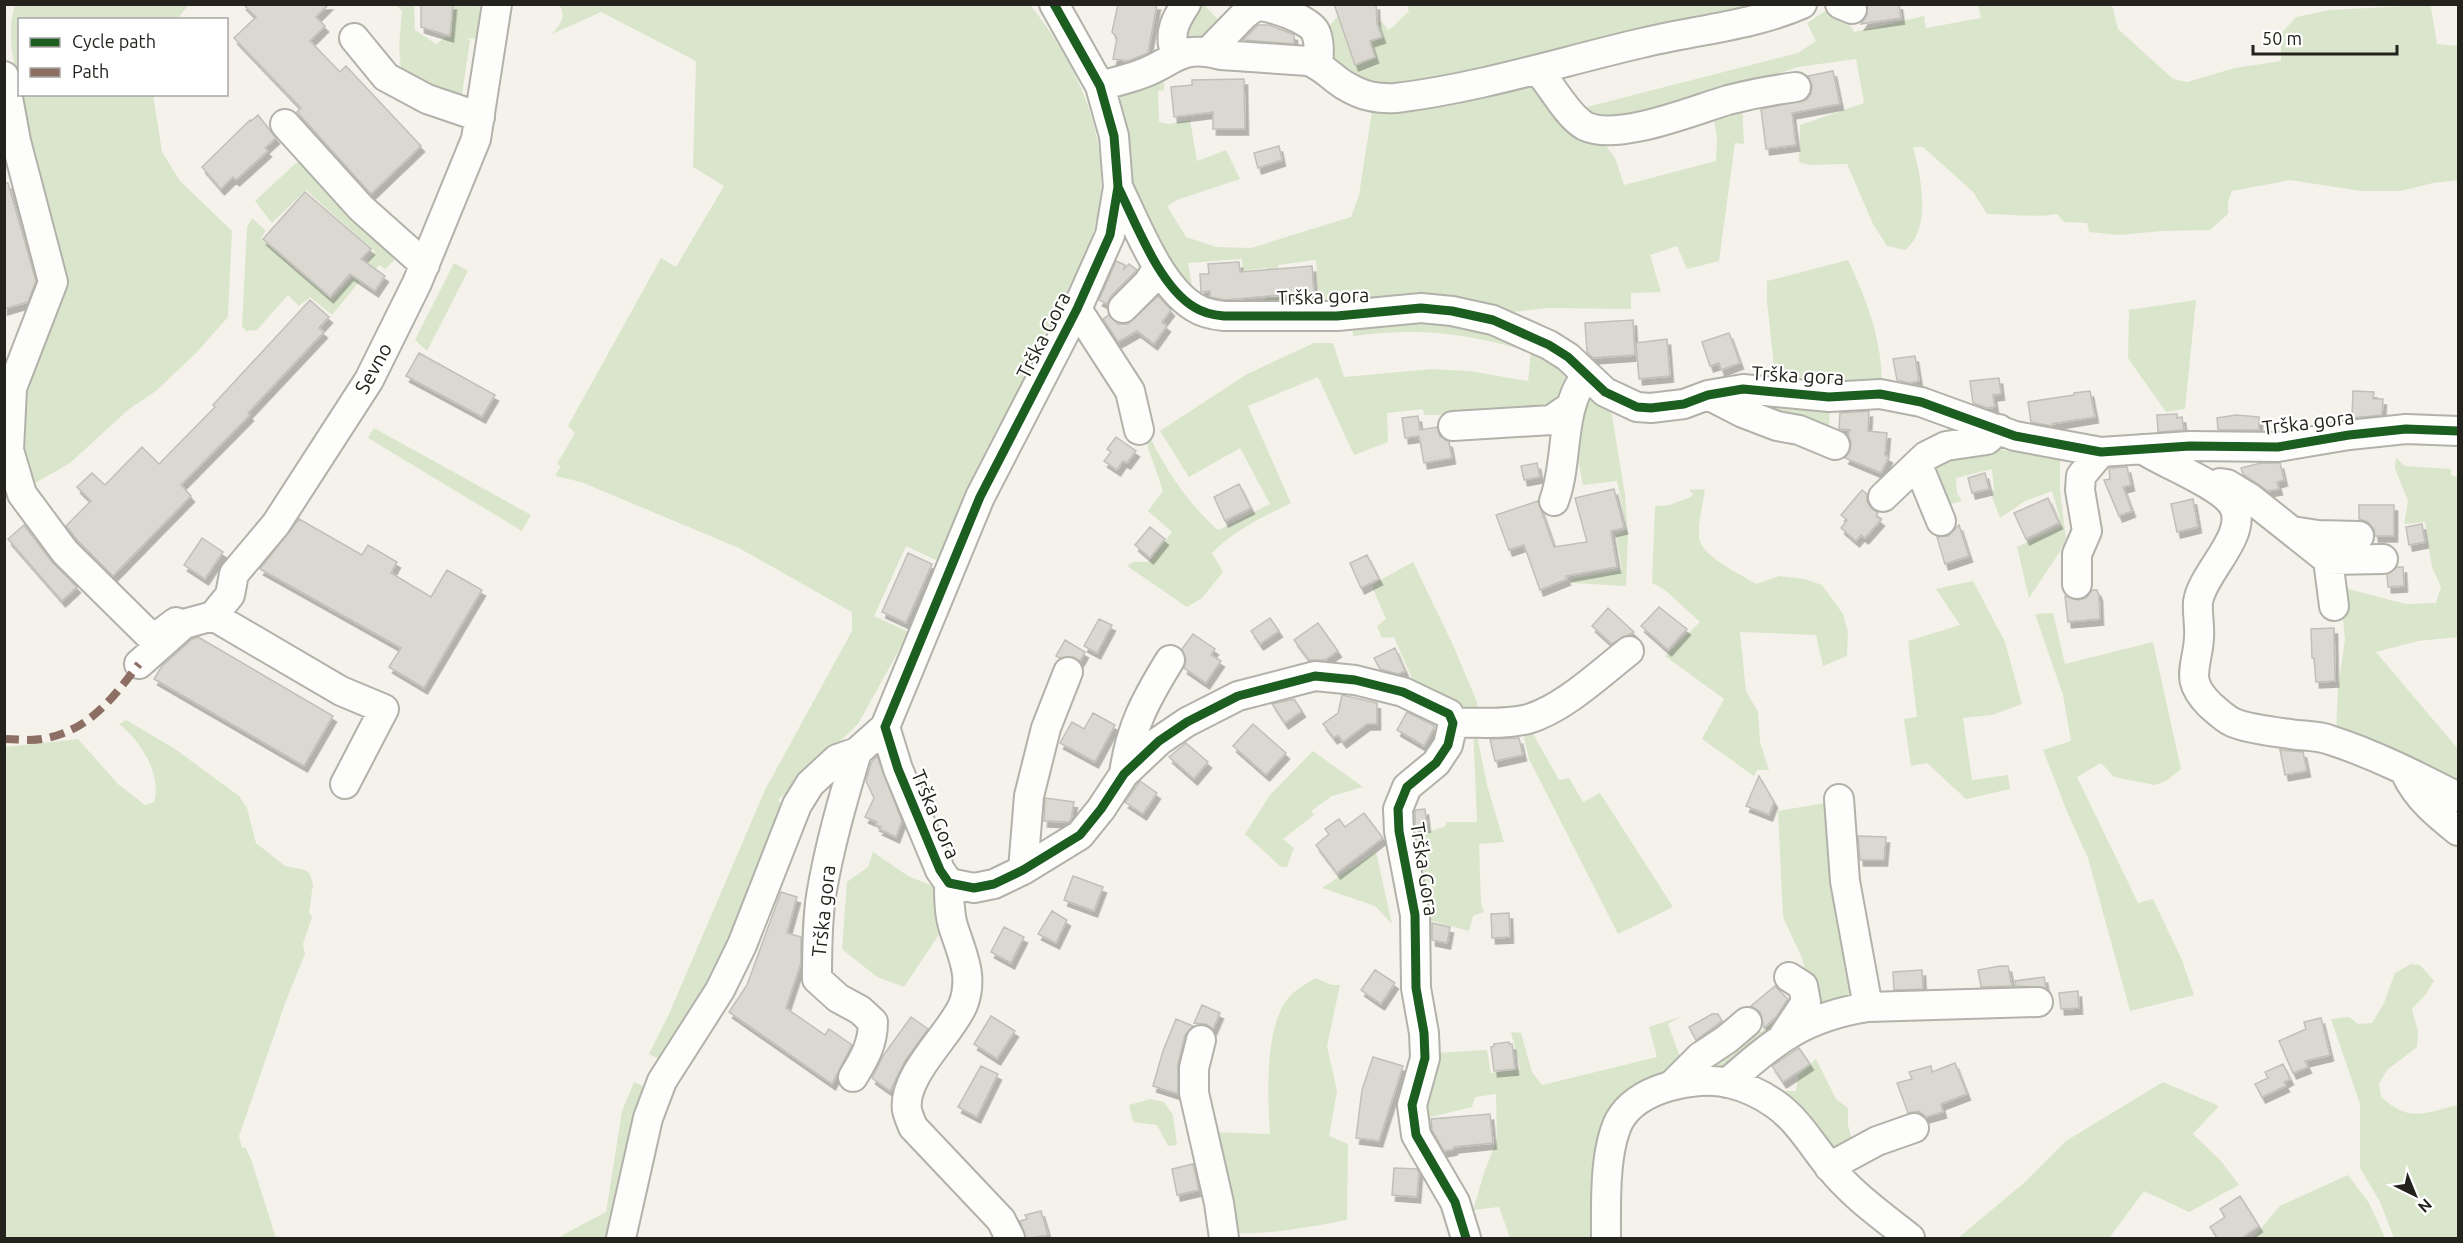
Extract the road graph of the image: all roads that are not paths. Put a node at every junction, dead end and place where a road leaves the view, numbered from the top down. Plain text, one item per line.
1 (497, 4) edge
2 (1054, 4) edge
3 (1186, 4) edge
4 (1802, 4) edge
5 (1259, 5) edge
6 (354, 38) dead end
7 (1194, 52) junction
8 (1318, 64) junction
9 (1538, 70) junction
10 (4, 76) edge
11 (1100, 86) junction
12 (1796, 87) dead end
13 (480, 117) junction
14 (285, 124) dead end
15 (1118, 187) junction
16 (424, 265) junction
17 (1158, 267) junction
18 (1123, 308) dead end
19 (1077, 309) junction
20 (1586, 375) junction
21 (1708, 395) junction
22 (1570, 407) junction
23 (1453, 426) dead end
24 (1999, 429) junction
25 (1139, 430) dead end
26 (2458, 432) edge
27 (1835, 445) dead end
28 (2142, 449) junction
29 (2101, 452) junction
30 (1918, 465) junction
31 (2206, 483) junction
32 (1883, 497) dead end
33 (1554, 501) dead end
34 (1941, 520) dead end
35 (2292, 531) junction
36 (2359, 536) dead end
37 (2383, 559) dead end
38 (2328, 560) junction
39 (234, 574) junction
40 (2077, 584) dead end
41 (2334, 606) dead end
42 (213, 616) junction
43 (1629, 651) dead end
44 (1170, 660) dead end
45 (139, 664) dead end
46 (1068, 672) dead end
47 (1454, 723) junction
48 (885, 727) junction
49 (857, 752) junction
50 (2405, 772) junction
51 (1124, 774) junction
52 (345, 784) dead end
53 (2458, 797) edge
54 (1839, 799) dead end
55 (2458, 831) edge
56 (1023, 870) junction
57 (949, 883) junction
58 (1789, 977) dead end
59 (2038, 1002) dead end
60 (1868, 1007) junction
61 (1747, 1022) dead end
62 (1783, 1036) junction
63 (1201, 1040) dead end
64 (853, 1077) dead end
65 (1727, 1083) junction
66 (1671, 1086) junction
67 (1914, 1128) dead end
68 (1829, 1167) junction
69 (621, 1239) edge
70 (1010, 1239) edge
71 (1224, 1239) edge
72 (1466, 1239) edge
73 (1606, 1239) edge
74 (1910, 1239) edge

1 - 13 street, Sevno
2 - 11 street, Trška Gora
3 - 7 street
4 - 9 street
5 - 7 street
5 - 8 street
6 - 13 street
7 - 8 street
7 - 11 street
8 - 9 street
9 - 12 street
10 - 39 street
11 - 15 street, Trška Gora
13 - 16 street, Sevno
14 - 16 street
15 - 17 street, Trška gora
15 - 19 street, Trška Gora
16 - 39 street, Sevno
17 - 18 street
17 - 20 street, Trška gora
19 - 25 street
19 - 48 street, Trška Gora
20 - 21 street, Trška gora
20 - 22 street
21 - 24 street, Trška gora
21 - 27 street
22 - 23 street
22 - 33 street
24 - 29 street, Trška gora
24 - 30 street
26 - 28 street, Trška gora
28 - 29 street, Trška gora
28 - 31 street
29 - 40 street
30 - 32 street
30 - 34 street
31 - 35 street
31 - 50 street
35 - 36 street
35 - 38 street
37 - 38 street
38 - 41 street
39 - 42 street, Sevno
42 - 45 street
42 - 52 street
43 - 47 street
44 - 51 street, Trška Gora
46 - 56 street
47 - 51 street, Trška Gora
47 - 72 street, Trška Gora
48 - 49 street, Trška Gora
48 - 57 street, Trška Gora
49 - 64 street, Trška gora
49 - 69 street, Trška Gora
50 - 53 street
50 - 55 street
51 - 56 street, Trška Gora
54 - 60 street
56 - 57 street, Trška Gora
57 - 70 street, Trška Gora
58 - 62 street
59 - 60 street
60 - 62 street
61 - 66 street
62 - 65 street
63 - 71 street
65 - 66 street
65 - 68 street
66 - 73 street
67 - 68 street
68 - 74 street

